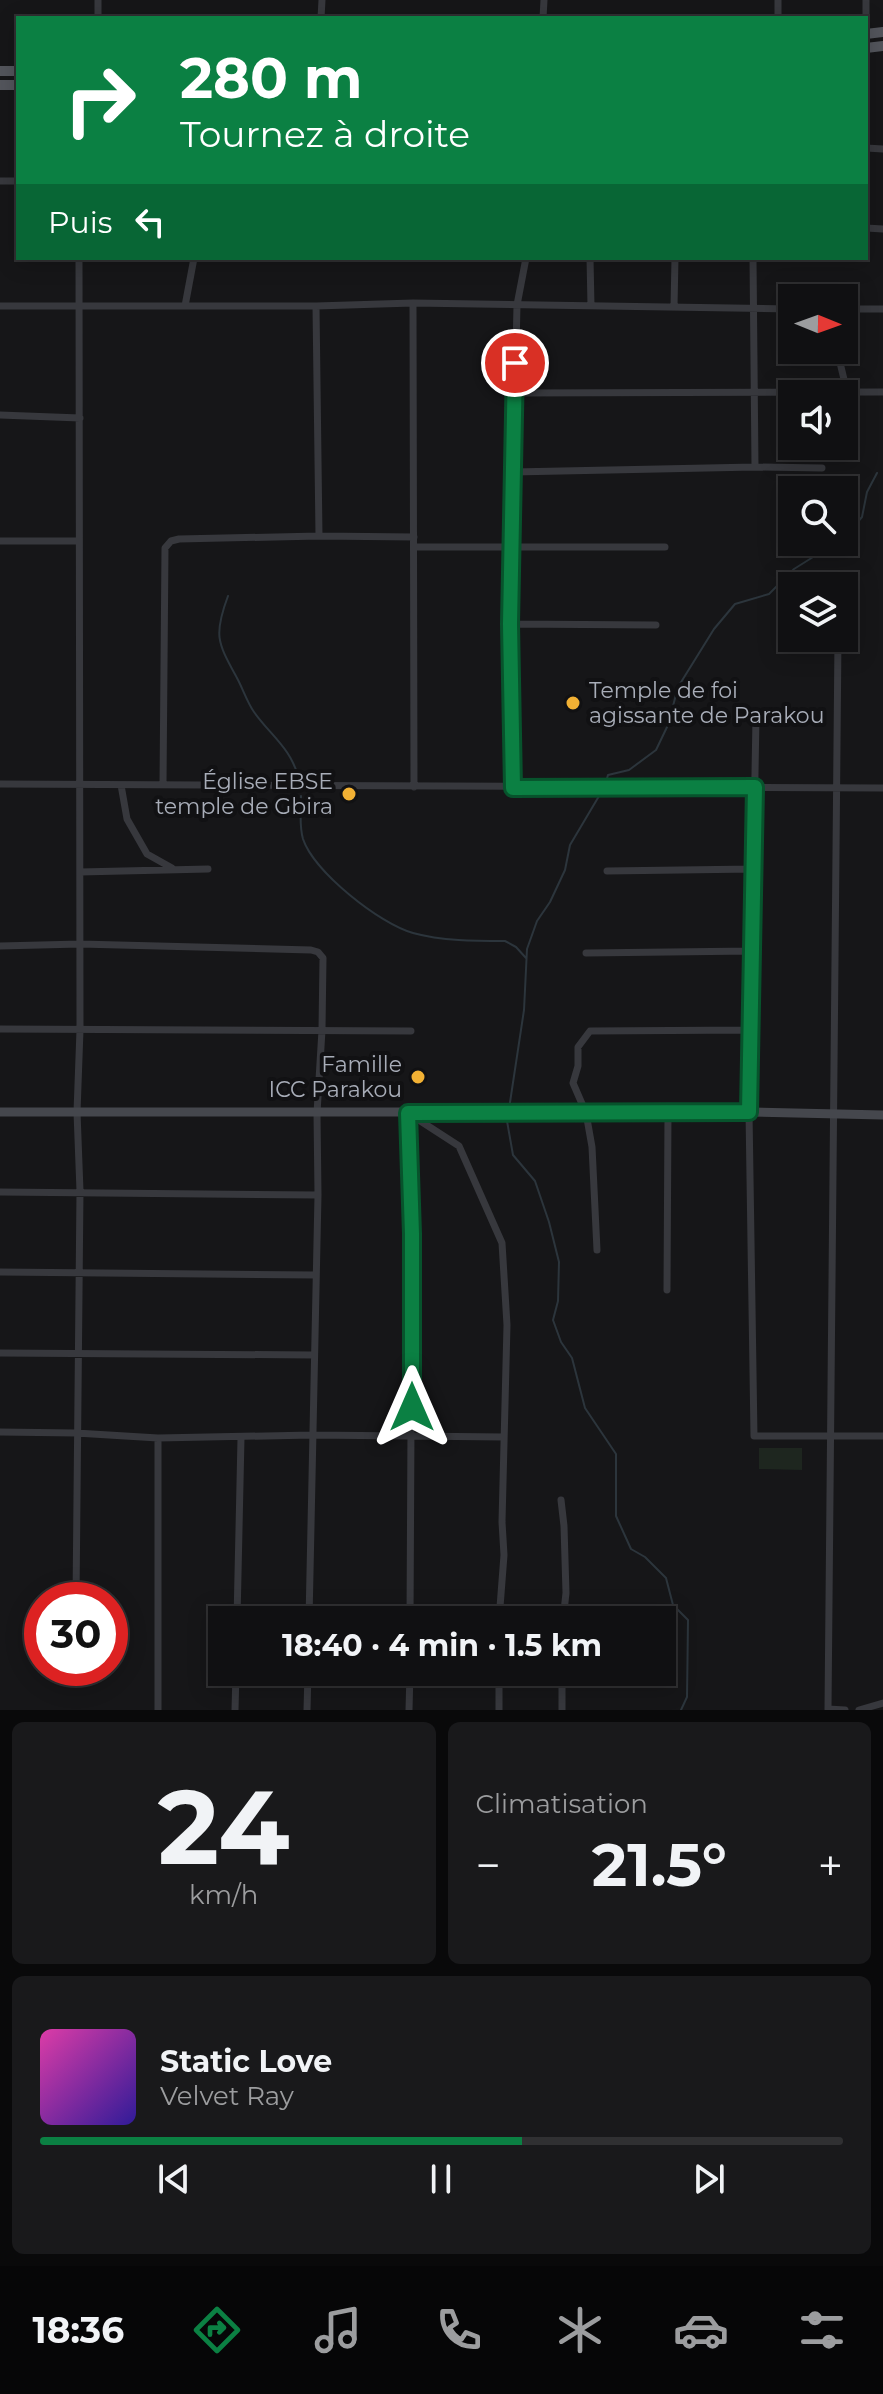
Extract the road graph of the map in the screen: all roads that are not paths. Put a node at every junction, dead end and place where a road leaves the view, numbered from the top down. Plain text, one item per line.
1 (79, 260) edge
2 (194, 260) edge
3 (526, 260) edge
4 (590, 260) edge
5 (675, 260) edge
6 (753, 260) edge
7 (413, 303) junction
8 (517, 305) junction
9 (0, 306) edge
10 (185, 306) junction
11 (316, 306) junction
12 (591, 306) junction
13 (79, 307) junction
14 (674, 307) junction
15 (753, 308) junction
16 (778, 309) edge
17 (858, 309) edge
18 (883, 309) edge
19 (858, 392) edge
20 (883, 392) edge
21 (515, 393) junction
22 (754, 393) junction
23 (778, 393) edge
24 (0, 415) edge
25 (80, 418) junction
26 (755, 467) junction
27 (822, 468) dead end
28 (513, 472) junction
29 (319, 536) junction
30 (414, 537) junction
31 (0, 541) edge
32 (79, 541) junction
33 (512, 545) junction
34 (414, 547) junction
35 (665, 547) dead end
36 (510, 624) junction
37 (656, 625) dead end
38 (838, 652) edge
39 (756, 717) dead end
40 (0, 784) edge
41 (80, 785) junction
42 (121, 785) junction
43 (163, 785) junction
44 (414, 787) junction
45 (755, 787) junction
46 (513, 788) junction
47 (837, 788) junction
48 (883, 788) edge
49 (174, 869) junction
50 (208, 869) dead end
51 (753, 869) junction
52 (607, 871) dead end
53 (80, 872) junction
54 (80, 944) junction
55 (0, 946) edge
56 (752, 951) junction
57 (586, 953) dead end
58 (0, 1029) edge
59 (80, 1030) junction
60 (322, 1030) junction
61 (751, 1030) junction
62 (411, 1031) dead end
63 (0, 1112) edge
64 (77, 1112) junction
65 (749, 1112) junction
66 (317, 1113) junction
67 (408, 1113) junction
68 (586, 1113) junction
69 (668, 1113) junction
70 (834, 1114) junction
71 (883, 1115) edge
72 (80, 1191) junction
73 (0, 1192) edge
74 (318, 1195) junction
75 (597, 1250) dead end
76 (0, 1272) edge
77 (79, 1272) junction
78 (316, 1275) junction
79 (667, 1290) dead end
80 (0, 1353) edge
81 (77, 1353) junction
82 (314, 1355) junction
83 (0, 1432) edge
84 (76, 1433) junction
85 (312, 1435) junction
86 (412, 1436) junction
87 (832, 1436) junction
88 (883, 1436) edge
89 (504, 1437) junction
90 (158, 1438) junction
91 (241, 1438) junction
92 (561, 1500) dead end
93 (76, 1582) edge
94 (237, 1606) edge
95 (309, 1606) edge
96 (410, 1606) edge
97 (500, 1606) edge
98 (565, 1606) edge
99 (236, 1686) edge
100 (308, 1686) edge
101 (410, 1686) edge
102 (499, 1686) edge
103 (562, 1686) edge
104 (883, 1703) edge
105 (828, 1709) edge
106 (158, 1710) edge
107 (235, 1710) edge
108 (307, 1710) edge
109 (409, 1710) edge
110 (499, 1710) edge
111 (562, 1710) edge
112 (845, 1710) edge
113 (859, 1710) edge

1 - 13 street
2 - 10 street
3 - 8 street
4 - 12 street
5 - 14 street
6 - 15 street
7 - 8 street
7 - 11 street
7 - 30 street
8 - 12 street
8 - 21 street
9 - 13 street
10 - 11 street
10 - 13 street
11 - 29 street
12 - 14 street
13 - 25 street
14 - 15 street
15 - 16 street
15 - 22 street
17 - 18 street
19 - 20 street
21 - 22 street
21 - 28 street
22 - 23 street
22 - 26 street
24 - 25 street
25 - 32 street
26 - 27 street
26 - 28 street
28 - 33 street
29 - 30 street
29 - 43 street
30 - 34 street
31 - 32 street
32 - 41 street
33 - 34 street
33 - 35 street
33 - 36 street
34 - 44 street
36 - 37 street
36 - 46 street
38 - 47 street
39 - 45 street
40 - 41 street
41 - 42 street
41 - 53 street
42 - 43 street
42 - 49 street
43 - 44 street
44 - 46 street
45 - 46 street
45 - 47 street
45 - 51 street
47 - 48 street
47 - 70 street
49 - 50 street
49 - 53 street
51 - 52 street
51 - 56 street
53 - 54 street
54 - 55 street
54 - 59 street
54 - 60 street
56 - 57 street
56 - 61 street
58 - 59 street
59 - 60 street
59 - 64 street
60 - 62 street
60 - 66 street
61 - 65 street
61 - 68 street
63 - 64 street
64 - 66 street
64 - 72 street
65 - 69 street
65 - 70 street
65 - 87 street
66 - 67 street
66 - 74 street
67 - 68 street
67 - 86 street
67 - 89 street
68 - 69 street
68 - 75 street
69 - 79 street
70 - 71 street
70 - 87 street
72 - 73 street
72 - 74 street
72 - 77 street
74 - 78 street
76 - 77 street
77 - 78 street
77 - 81 street
78 - 82 street
80 - 81 street
81 - 82 street
81 - 84 street
82 - 85 street
83 - 84 street
84 - 90 street
84 - 93 street
85 - 86 street
85 - 91 street
85 - 95 street
86 - 89 street
86 - 96 street
87 - 88 street
87 - 105 street
89 - 97 street
90 - 91 street
90 - 106 street
91 - 94 street
92 - 98 street
99 - 107 street
100 - 108 street
101 - 109 street
102 - 110 street
103 - 111 street
104 - 113 street
105 - 112 street

